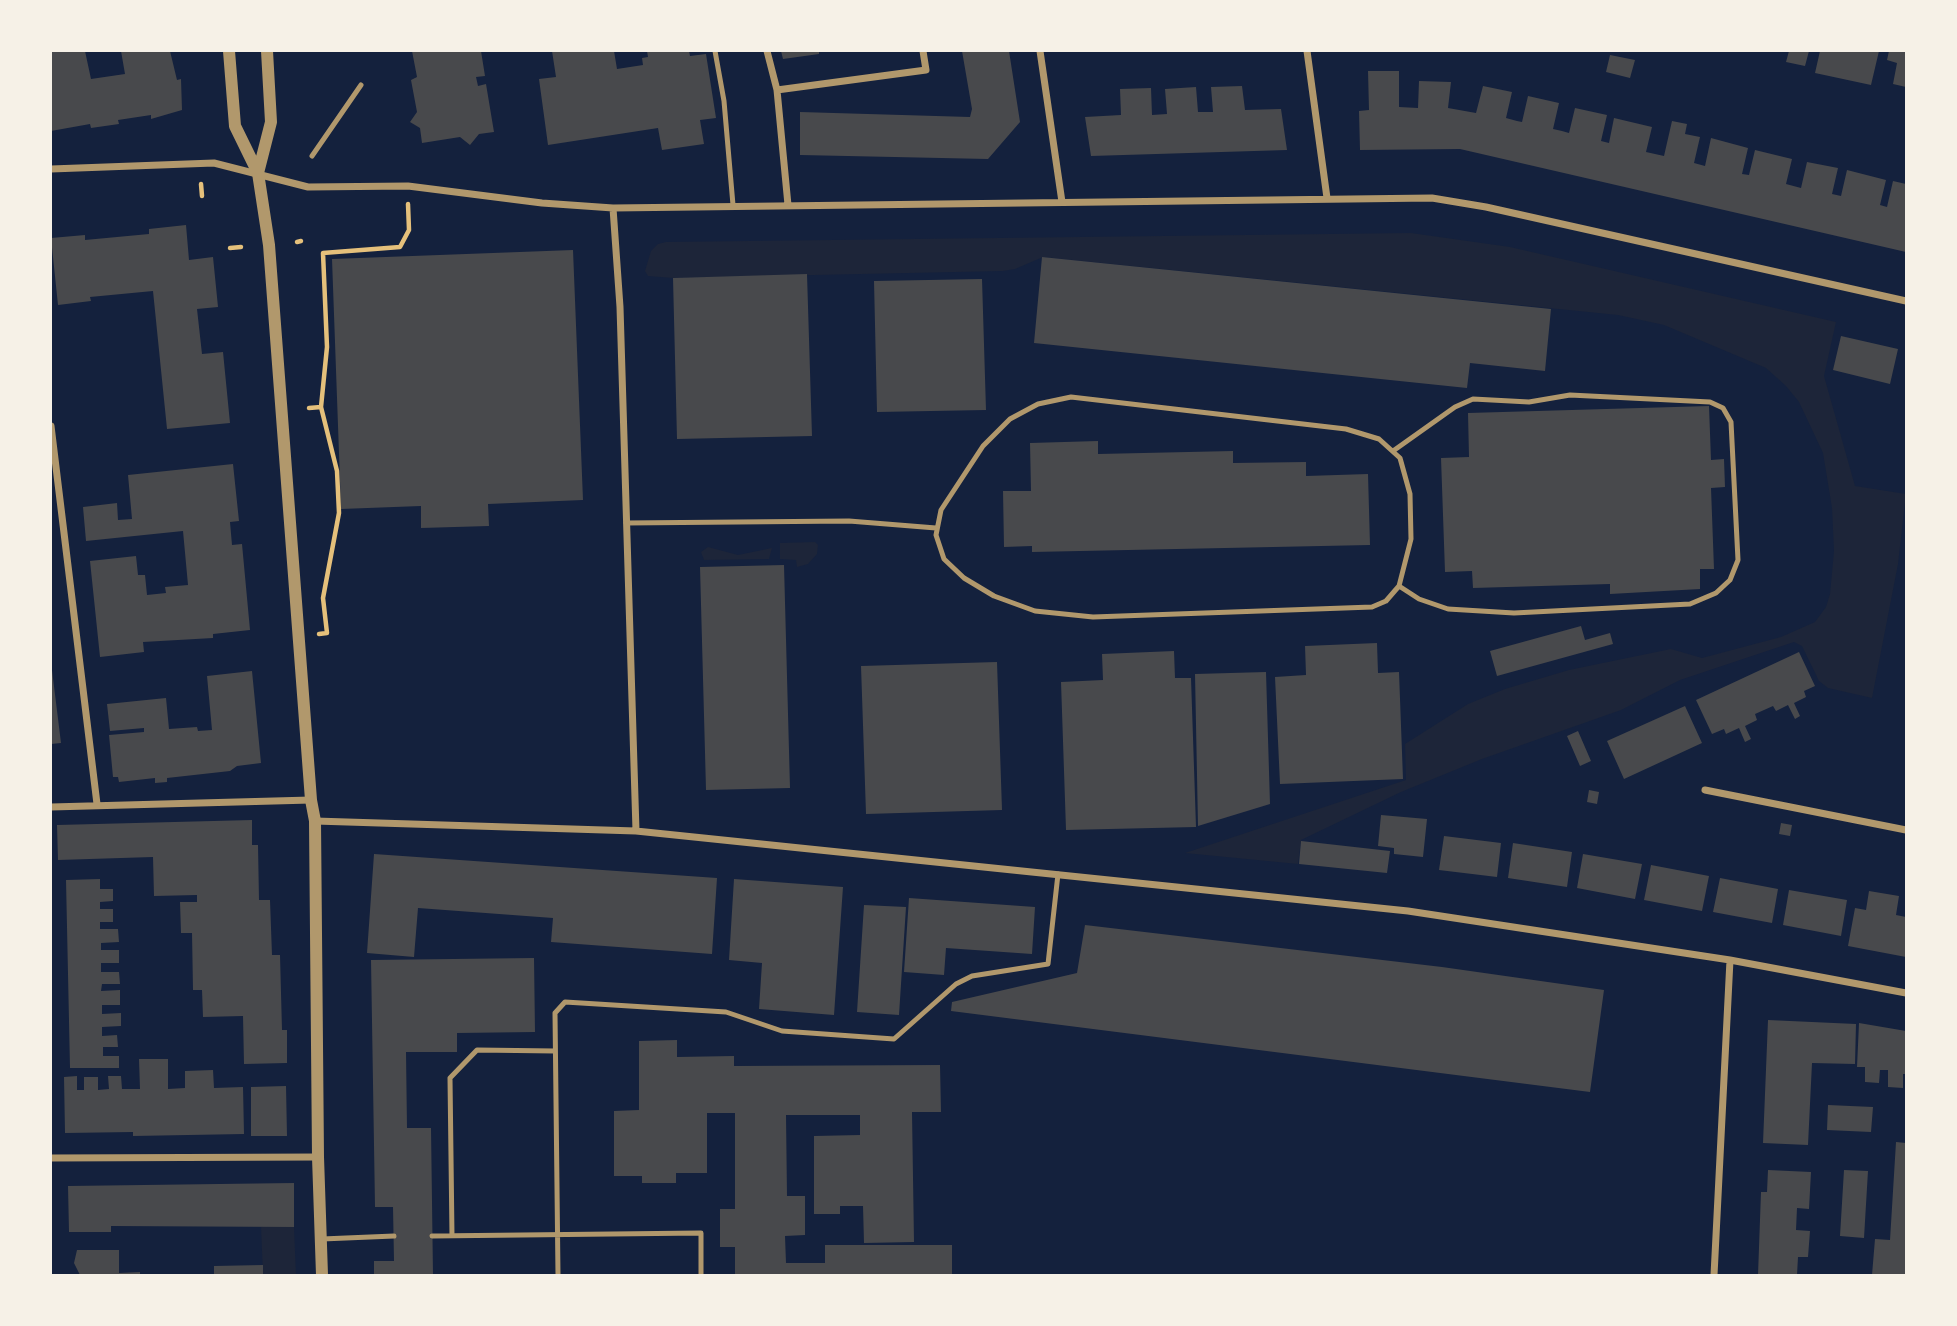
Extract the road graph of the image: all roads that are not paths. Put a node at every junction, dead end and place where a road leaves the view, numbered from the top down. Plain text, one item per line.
1 (229, 51) edge
2 (267, 51) edge
3 (715, 51) edge
4 (767, 51) edge
5 (923, 51) edge
6 (1040, 51) edge
7 (1307, 51) edge
8 (361, 85) dead end
9 (777, 90) junction
10 (312, 156) dead end
11 (51, 169) edge
12 (258, 173) junction
13 (1327, 198) junction
14 (1062, 202) junction
15 (733, 205) junction
16 (788, 205) junction
17 (613, 208) junction
18 (1906, 301) edge
19 (51, 426) edge
20 (1393, 451) junction
21 (626, 523) junction
22 (936, 528) junction
23 (1399, 586) junction
24 (1705, 790) dead end
25 (311, 800) junction
26 (96, 804) junction
27 (51, 807) edge
28 (315, 821) junction
29 (1906, 830) edge
30 (636, 831) junction
31 (1058, 874) junction
32 (1730, 960) junction
33 (1906, 993) edge
34 (555, 1051) junction
35 (318, 1157) junction
36 (51, 1158) edge
37 (557, 1232) junction
38 (394, 1236) dead end
39 (432, 1236) dead end
40 (452, 1236) junction
41 (322, 1239) junction
42 (322, 1275) edge
43 (558, 1275) edge
44 (701, 1275) edge
45 (1714, 1275) edge

1 - 12 street
2 - 12 street
3 - 15 lane
4 - 9 street
5 - 9 street
6 - 14 street
7 - 13 street
8 - 10 lane
9 - 16 street
11 - 12 street
12 - 17 street
12 - 25 street
13 - 14 street
13 - 18 street
14 - 16 street
15 - 16 street
15 - 17 street
17 - 21 street
19 - 26 street
20 - 22 lane
20 - 23 lane
20 - 23 lane
21 - 22 lane
21 - 30 street
22 - 23 lane
24 - 29 street
25 - 26 street
25 - 28 street
26 - 27 street
28 - 30 street
28 - 35 street
30 - 31 street
31 - 32 street
31 - 34 lane
32 - 33 street
32 - 45 street
34 - 37 lane
34 - 40 lane
35 - 36 street
35 - 41 street
37 - 40 lane
37 - 43 lane
37 - 44 lane
38 - 41 lane
39 - 40 lane
41 - 42 street

